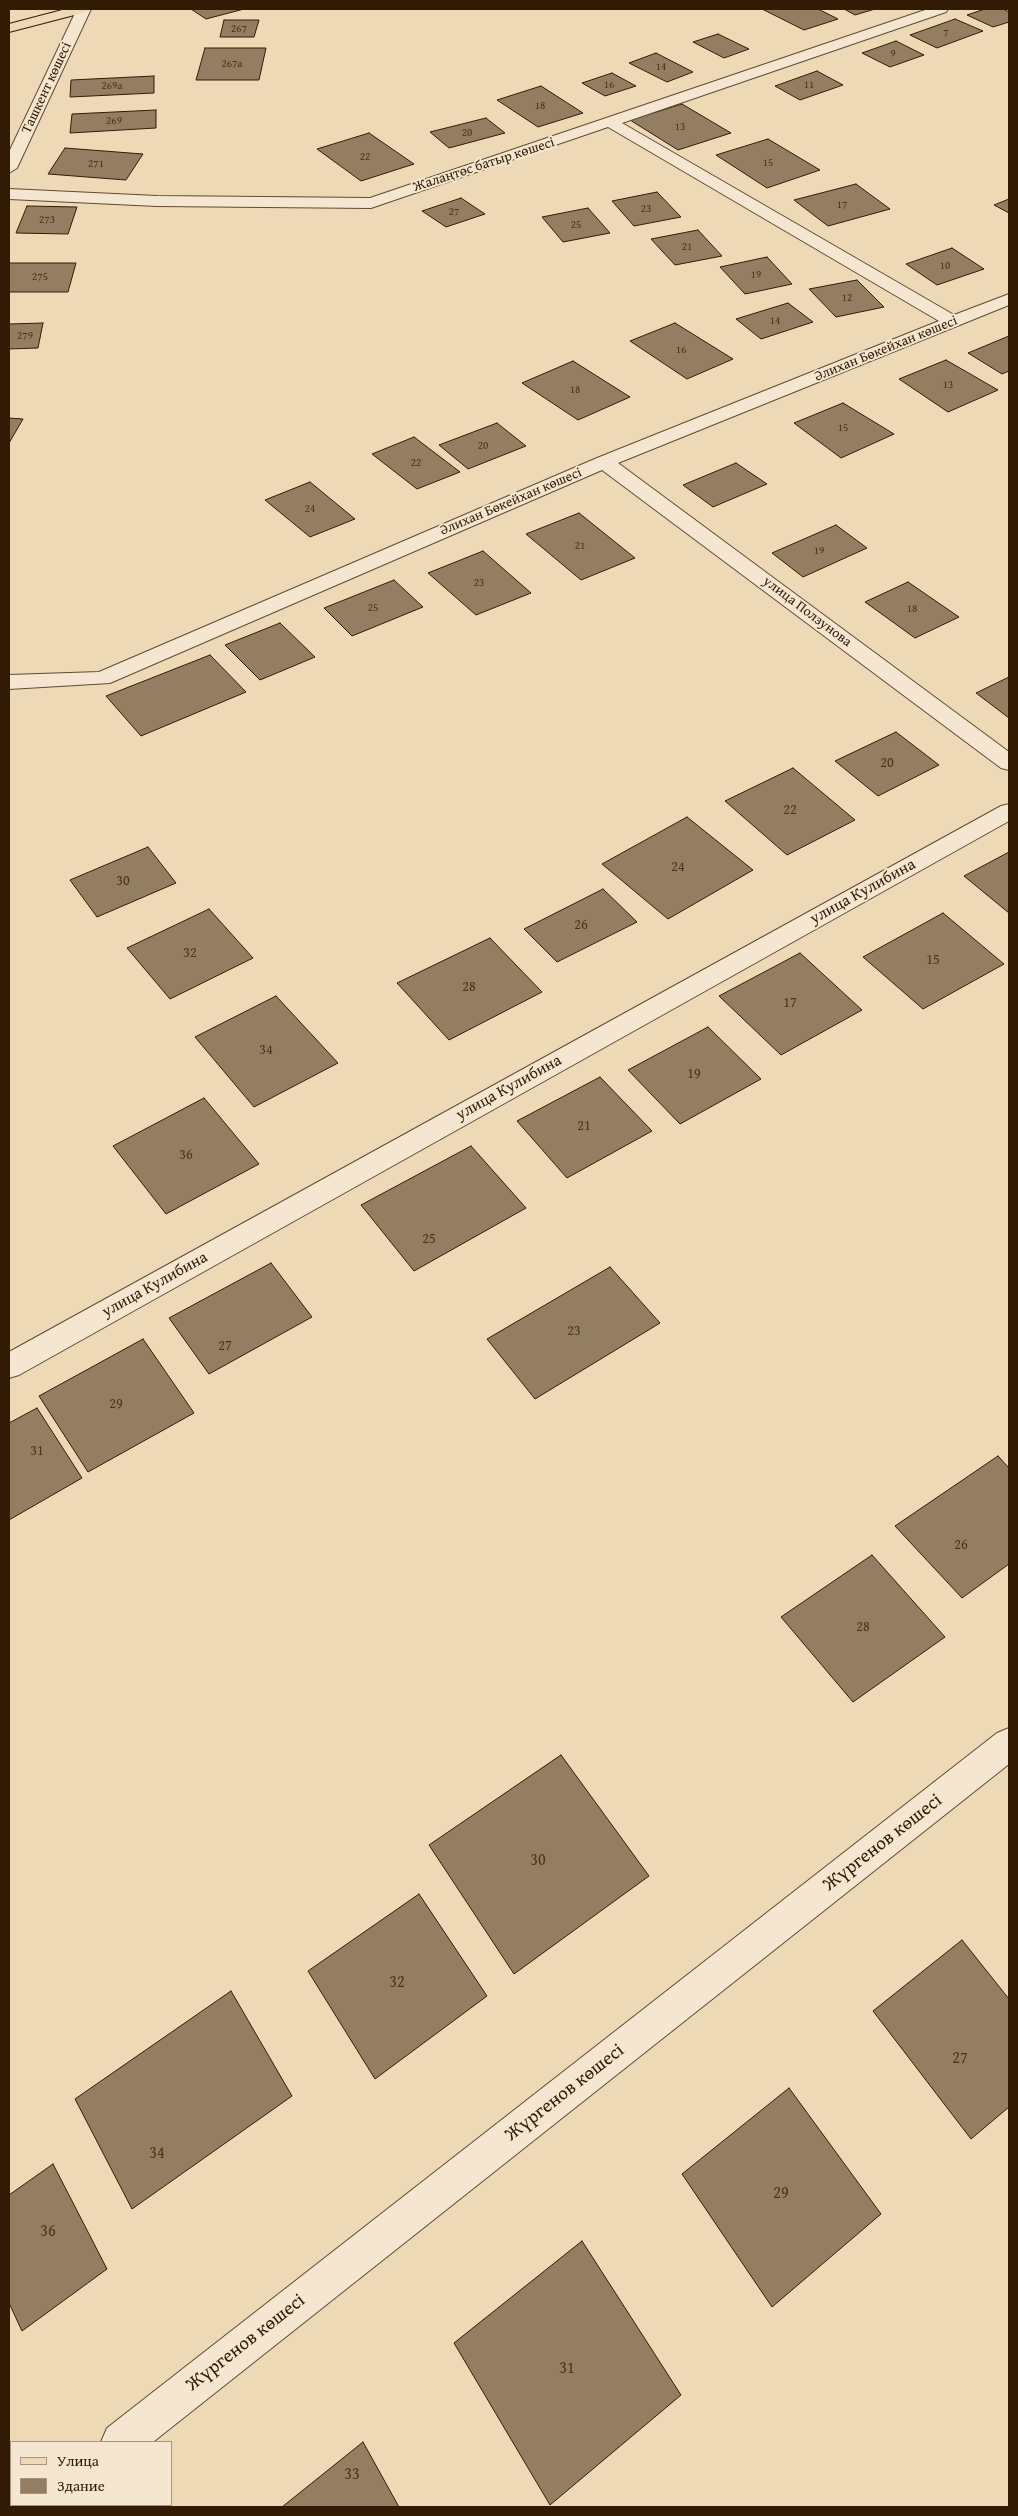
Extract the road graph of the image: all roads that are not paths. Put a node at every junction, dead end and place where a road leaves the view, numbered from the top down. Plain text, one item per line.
1 (83, 9) edge
2 (941, 9) edge
3 (9, 28) edge
4 (611, 123) junction
5 (9, 168) edge
6 (9, 194) edge
7 (1009, 300) edge
8 (954, 322) junction
9 (604, 462) junction
10 (9, 682) edge
11 (1009, 763) edge
12 (1009, 811) edge
13 (9, 1366) edge
14 (1009, 1744) edge
15 (122, 2441) edge

1 - 3 main road
1 - 5 street, Ташкент көшесі
2 - 4 street, Жалаңтөс батыр көшесі
4 - 6 street, Жалаңтөс батыр көшесі
4 - 8 street
7 - 8 street, Әлихан Бөкейхан көшесі
8 - 9 street, Әлихан Бөкейхан көшесі
9 - 10 street, Әлихан Бөкейхан көшесі
9 - 11 street, улица Ползунова
12 - 13 street, улица Кулибина
14 - 15 street, Жүргенов көшесі

